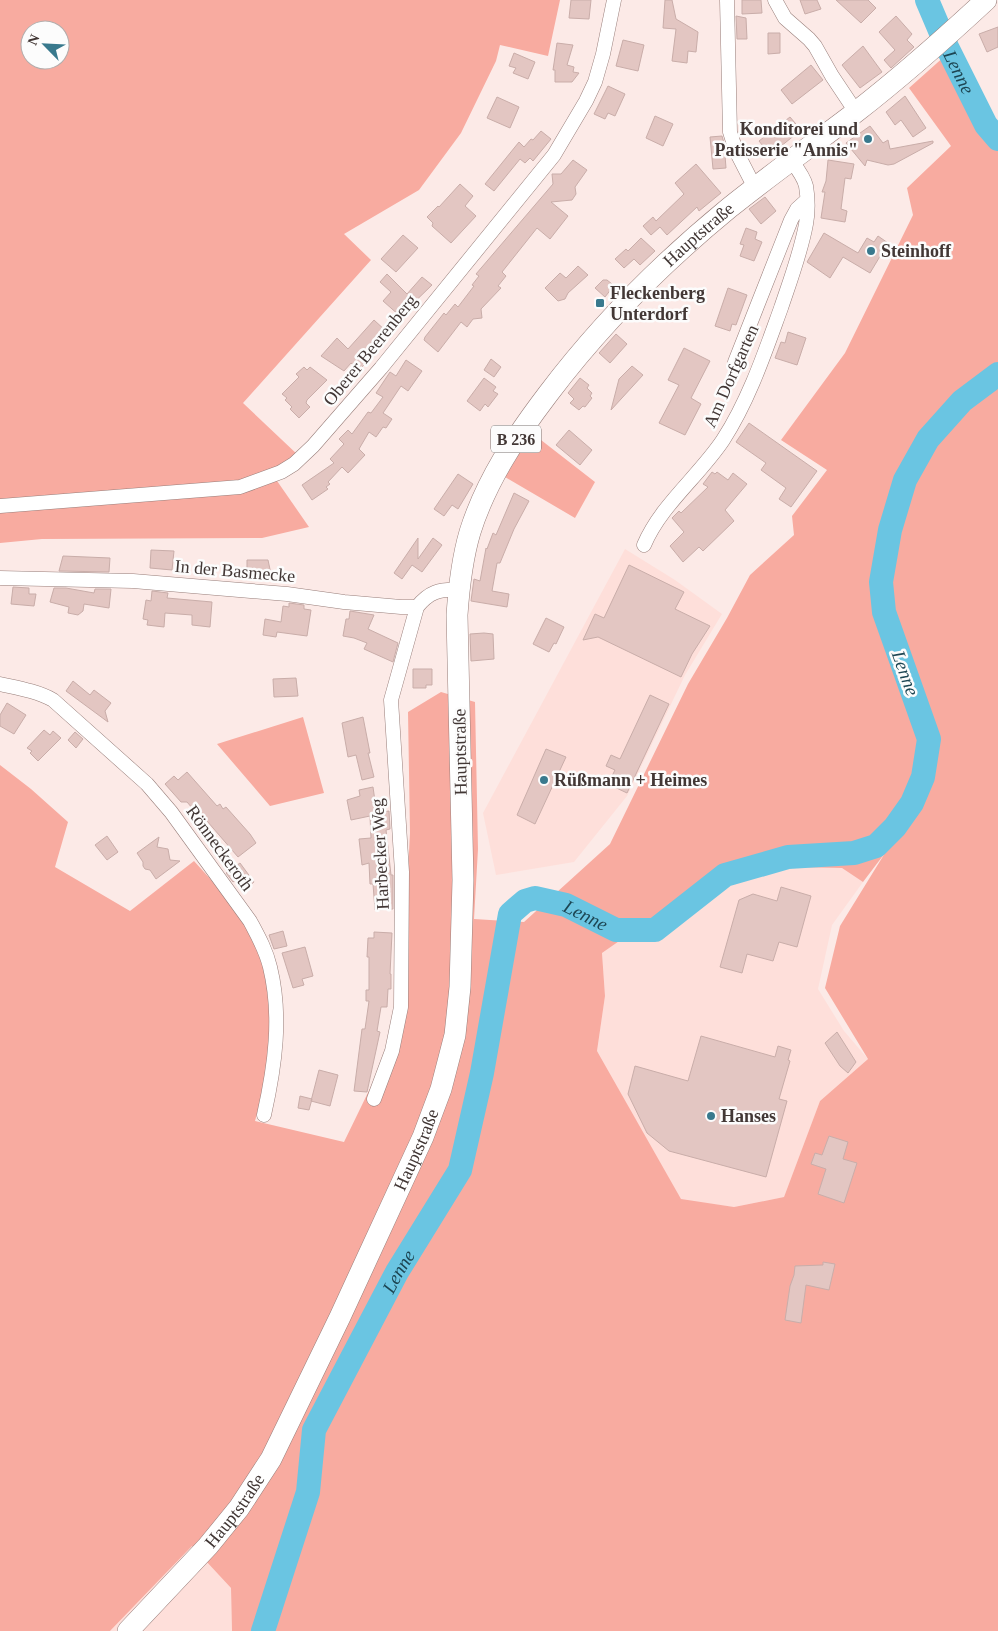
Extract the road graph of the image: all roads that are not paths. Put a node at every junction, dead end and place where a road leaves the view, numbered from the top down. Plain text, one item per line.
1 (614, 0) edge
2 (728, 0) edge
3 (775, 0) edge
4 (986, 0) edge
5 (856, 112) junction
6 (792, 160) junction
7 (755, 188) junction
8 (807, 200) junction
9 (735, 362) dead end
10 (0, 506) edge
11 (644, 545) dead end
12 (0, 578) edge
13 (459, 590) junction
14 (417, 607) junction
15 (0, 684) edge
16 (374, 1099) dead end
17 (264, 1115) dead end
18 (128, 1631) edge

1 - 10 street, Oberer Beerenberg
2 - 7 street
3 - 5 street
4 - 5 main road, Hauptstraße / B 236
5 - 6 main road, Hauptstraße / B 236
6 - 7 main road, Hauptstraße / B 236
6 - 8 street, Am Dorfgarten
7 - 13 main road, Hauptstraße / B 236
8 - 9 street, Am Dorfgarten
8 - 11 street, Am Dorfgarten
12 - 14 street, In der Basmecke
13 - 14 street
13 - 18 main road, Hauptstraße / B 236
14 - 16 street, Harbecker Weg
15 - 17 street, Rönneckeroth

